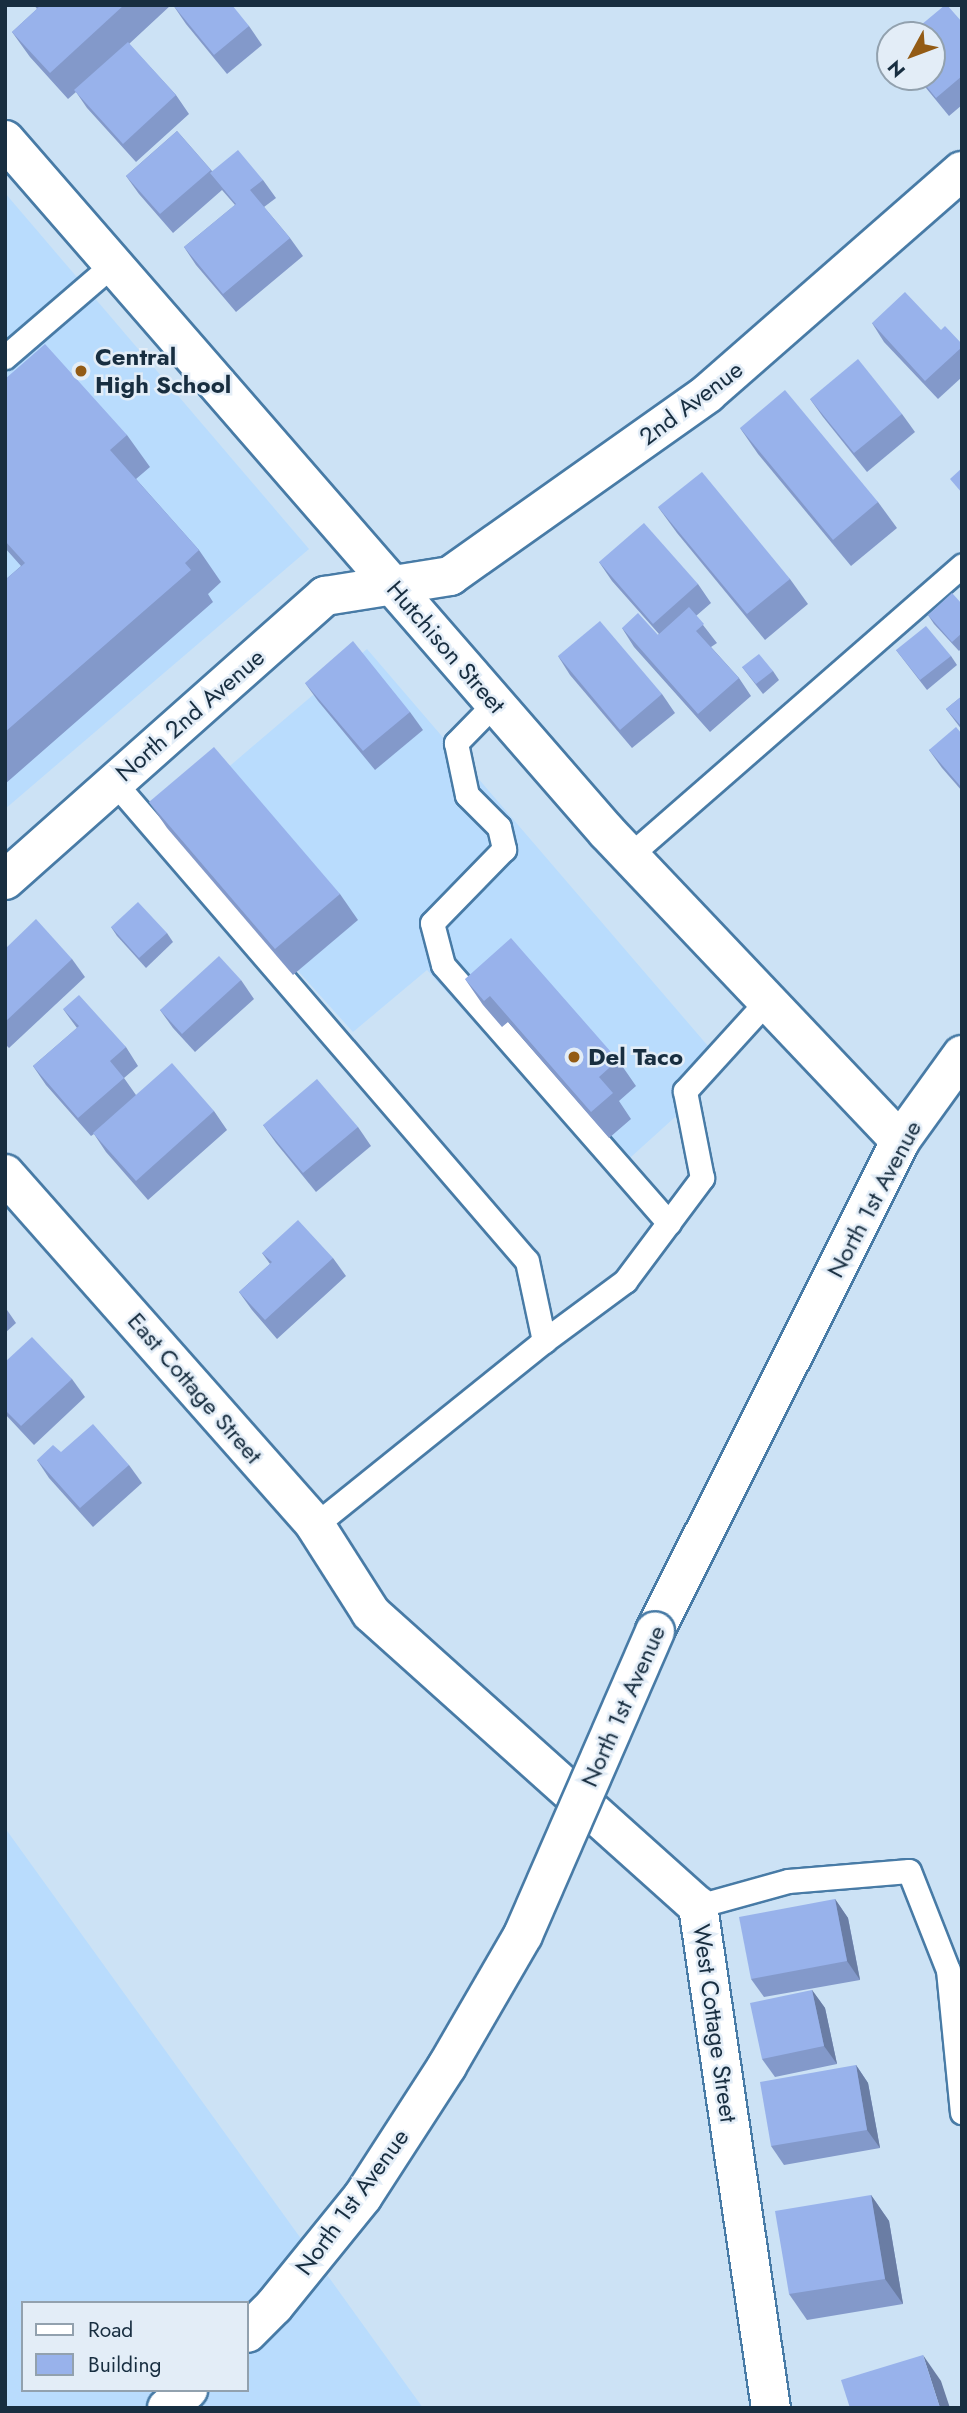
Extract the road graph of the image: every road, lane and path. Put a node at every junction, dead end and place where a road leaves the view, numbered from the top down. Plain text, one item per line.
1 (5, 140) edge
2 (956, 189) edge
3 (113, 264) junction
4 (5, 357) edge
5 (962, 565) edge
6 (390, 583) junction
7 (495, 703) junction
8 (114, 782) junction
9 (629, 856) junction
10 (5, 880) edge
11 (767, 1001) junction
12 (962, 1055) edge
13 (900, 1141) junction
14 (5, 1174) edge
15 (669, 1223) junction
16 (544, 1341) junction
17 (315, 1525) junction
18 (371, 1613) joint
19 (698, 1906) junction
20 (962, 2112) edge
21 (248, 2332) edge
22 (186, 2392) edge
23 (167, 2408) edge
24 (771, 2408) edge

1 - 3 street, Hutchison Street
2 - 6 street, 2nd Avenue
3 - 4 lane
3 - 6 street, Hutchison Street
5 - 9 lane
6 - 7 street, Hutchison Street
6 - 8 street, North 2nd Avenue
7 - 9 street, Hutchison Street
7 - 15 lane
8 - 10 street, North 2nd Avenue
8 - 16 lane
9 - 11 street, Hutchison Street
11 - 13 street, Hutchison Street
11 - 15 lane
12 - 13 street, North 1st Avenue
13 - 21 street, North 1st Avenue, bridge
14 - 17 street, East Cottage Street
15 - 16 lane
16 - 17 lane
17 - 18 street, East Cottage Street
18 - 19 street, West Cottage Street
19 - 20 lane
19 - 24 street, West Cottage Street
22 - 23 street

